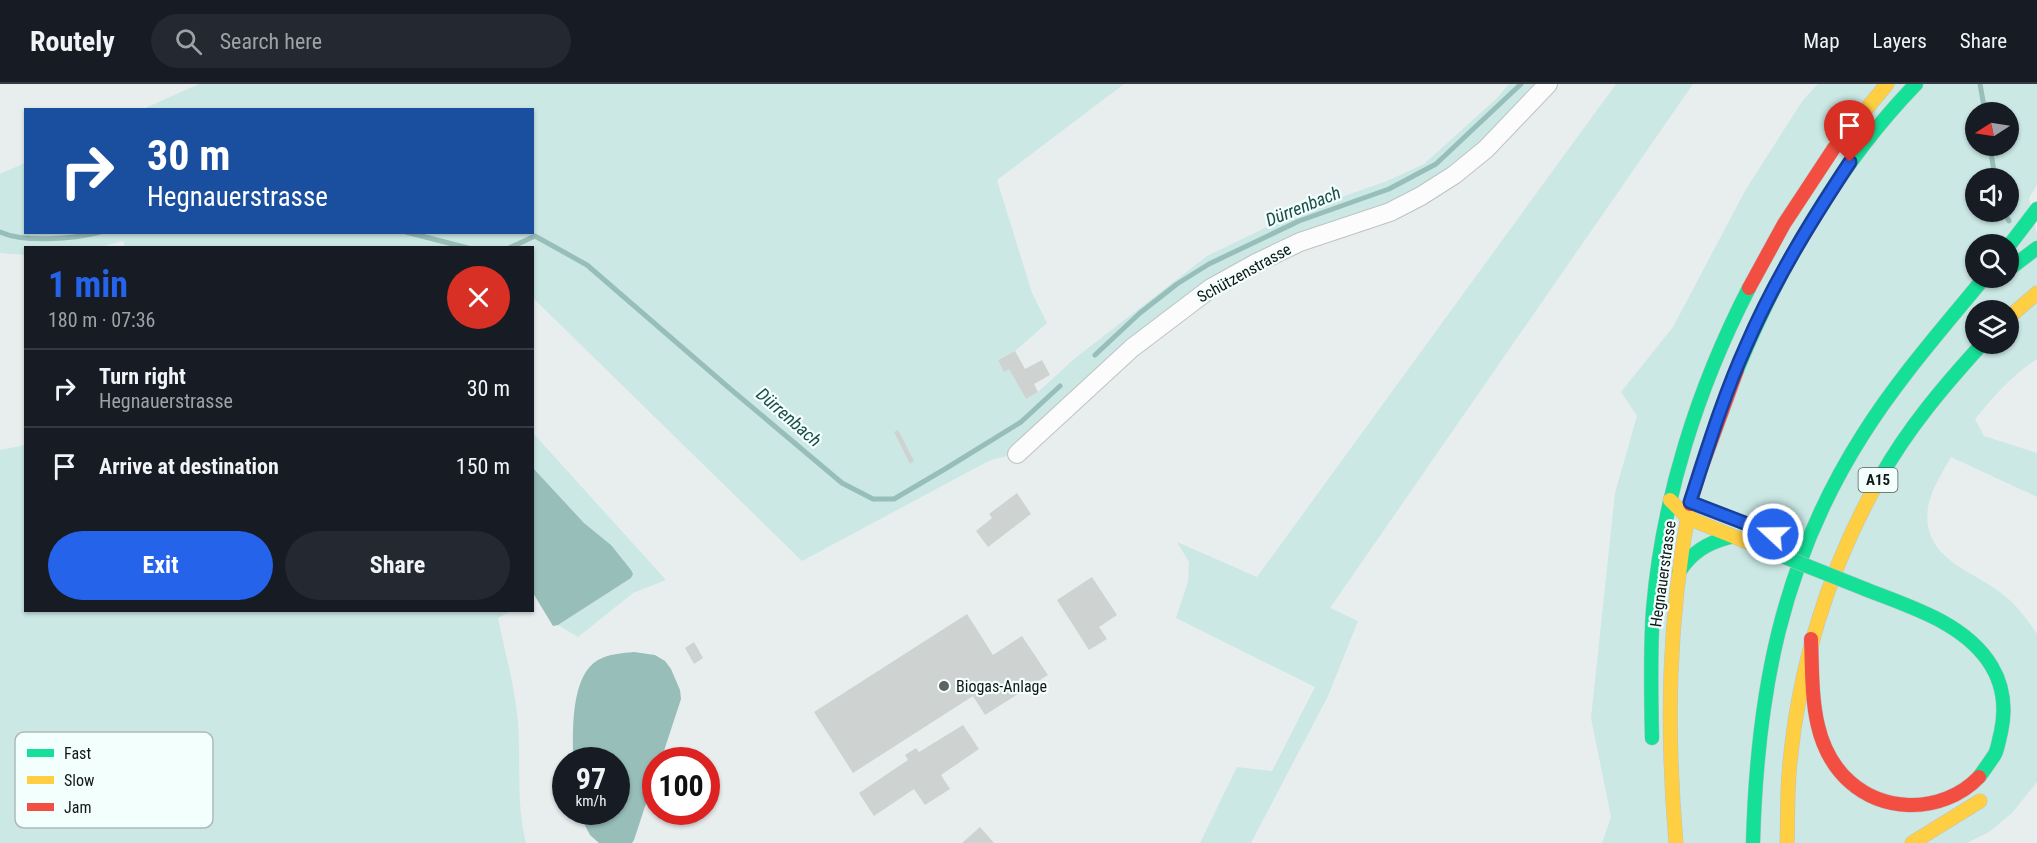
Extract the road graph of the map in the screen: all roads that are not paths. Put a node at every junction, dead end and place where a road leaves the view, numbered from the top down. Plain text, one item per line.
1 (1548, 84) edge
2 (1887, 84) edge
3 (1916, 84) edge
4 (2037, 209) edge
5 (2018, 234) edge
6 (2037, 248) edge
7 (2019, 262) edge
8 (1976, 288) edge
9 (1989, 288) edge
10 (2037, 293) edge
11 (2019, 309) edge
12 (1973, 354) edge
13 (1913, 366) junction
14 (1017, 454) dead end
15 (1670, 500) junction
16 (1696, 504) junction
17 (1688, 518) junction
18 (1730, 537) junction
19 (1795, 543) dead end
20 (1849, 565) dead end
21 (1679, 572) junction
22 (1811, 639) junction
23 (1653, 756) dead end
24 (1994, 788) dead end
25 (1658, 791) dead end
26 (1670, 843) edge
27 (1676, 843) edge
28 (1753, 843) edge
29 (1787, 843) edge
30 (1912, 843) edge

1 - 14 street, Schützenstrasse
2 - 15 main road, Hegnauerstrasse
3 - 16 main road, Hegnauerstrasse
4 - 5 main road
6 - 7 main road
8 - 13 main road
9 - 13 main road, A15
10 - 11 main road
12 - 22 main road, A15
13 - 28 main road, A15
15 - 16 main road
15 - 17 main road
15 - 23 main road, Hegnauerstrasse
16 - 17 main road, Hegnauerstrasse
17 - 18 main road
17 - 21 main road, Hegnauerstrasse
18 - 21 main road
18 - 22 main road, bridge
19 - 20 main road
21 - 27 main road, Hegnauerstrasse
22 - 29 main road, A15
24 - 30 main road
25 - 26 main road

